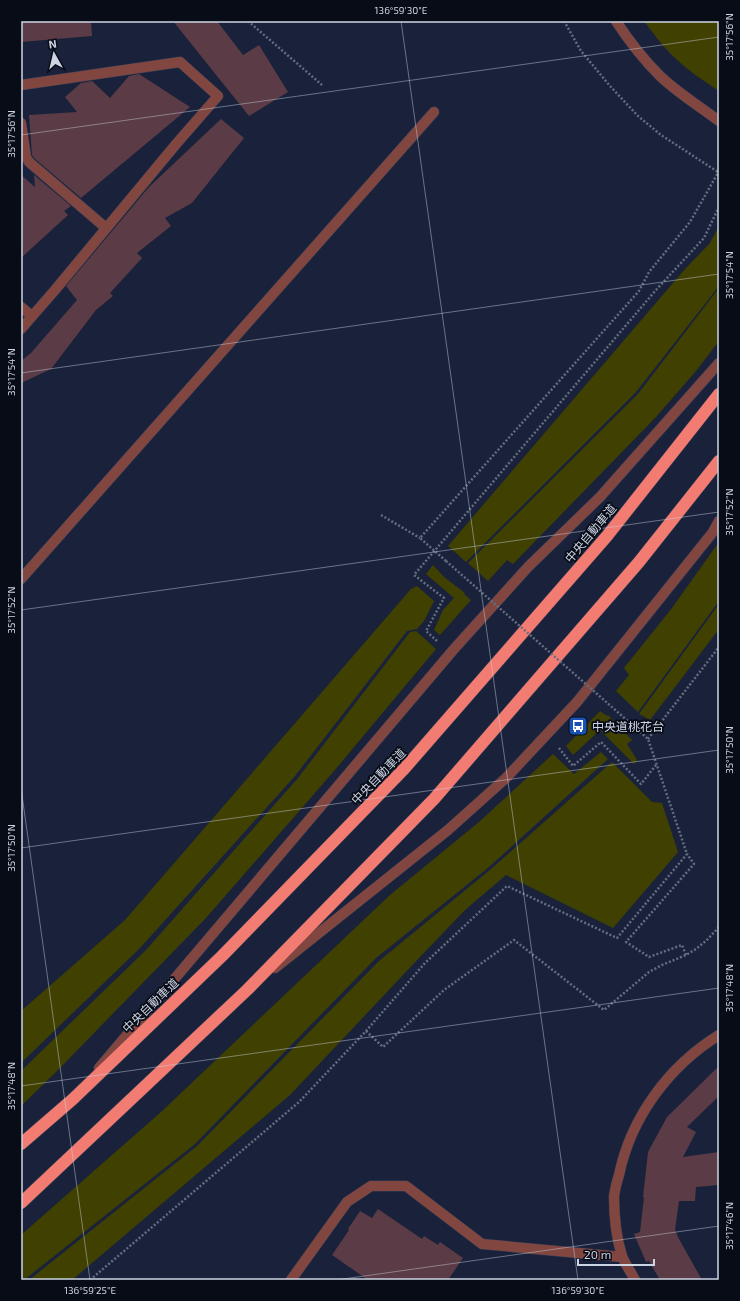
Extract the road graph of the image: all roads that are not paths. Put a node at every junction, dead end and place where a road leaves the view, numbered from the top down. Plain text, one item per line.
1 (616, 21) edge
2 (21, 85) edge
3 (434, 112) dead end
4 (719, 121) edge
5 (21, 123) edge
6 (106, 228) junction
7 (21, 307) edge
8 (32, 316) junction
9 (21, 328) edge
10 (719, 363) edge
11 (719, 394) edge
12 (719, 461) edge
13 (719, 520) edge
14 (21, 579) edge
15 (248, 990) junction
16 (719, 1036) edge
17 (73, 1099) junction
18 (21, 1144) edge
19 (21, 1203) edge
20 (622, 1257) junction
21 (291, 1280) edge
22 (635, 1280) edge

1 - 4 street
2 - 6 street
3 - 14 street
5 - 6 street
6 - 8 street
7 - 8 street
8 - 9 street
10 - 17 street
11 - 17 highway, 中央自動車道
12 - 15 highway
13 - 15 street
15 - 19 highway
16 - 20 street
17 - 18 highway, 中央自動車道
20 - 21 street
20 - 22 street

